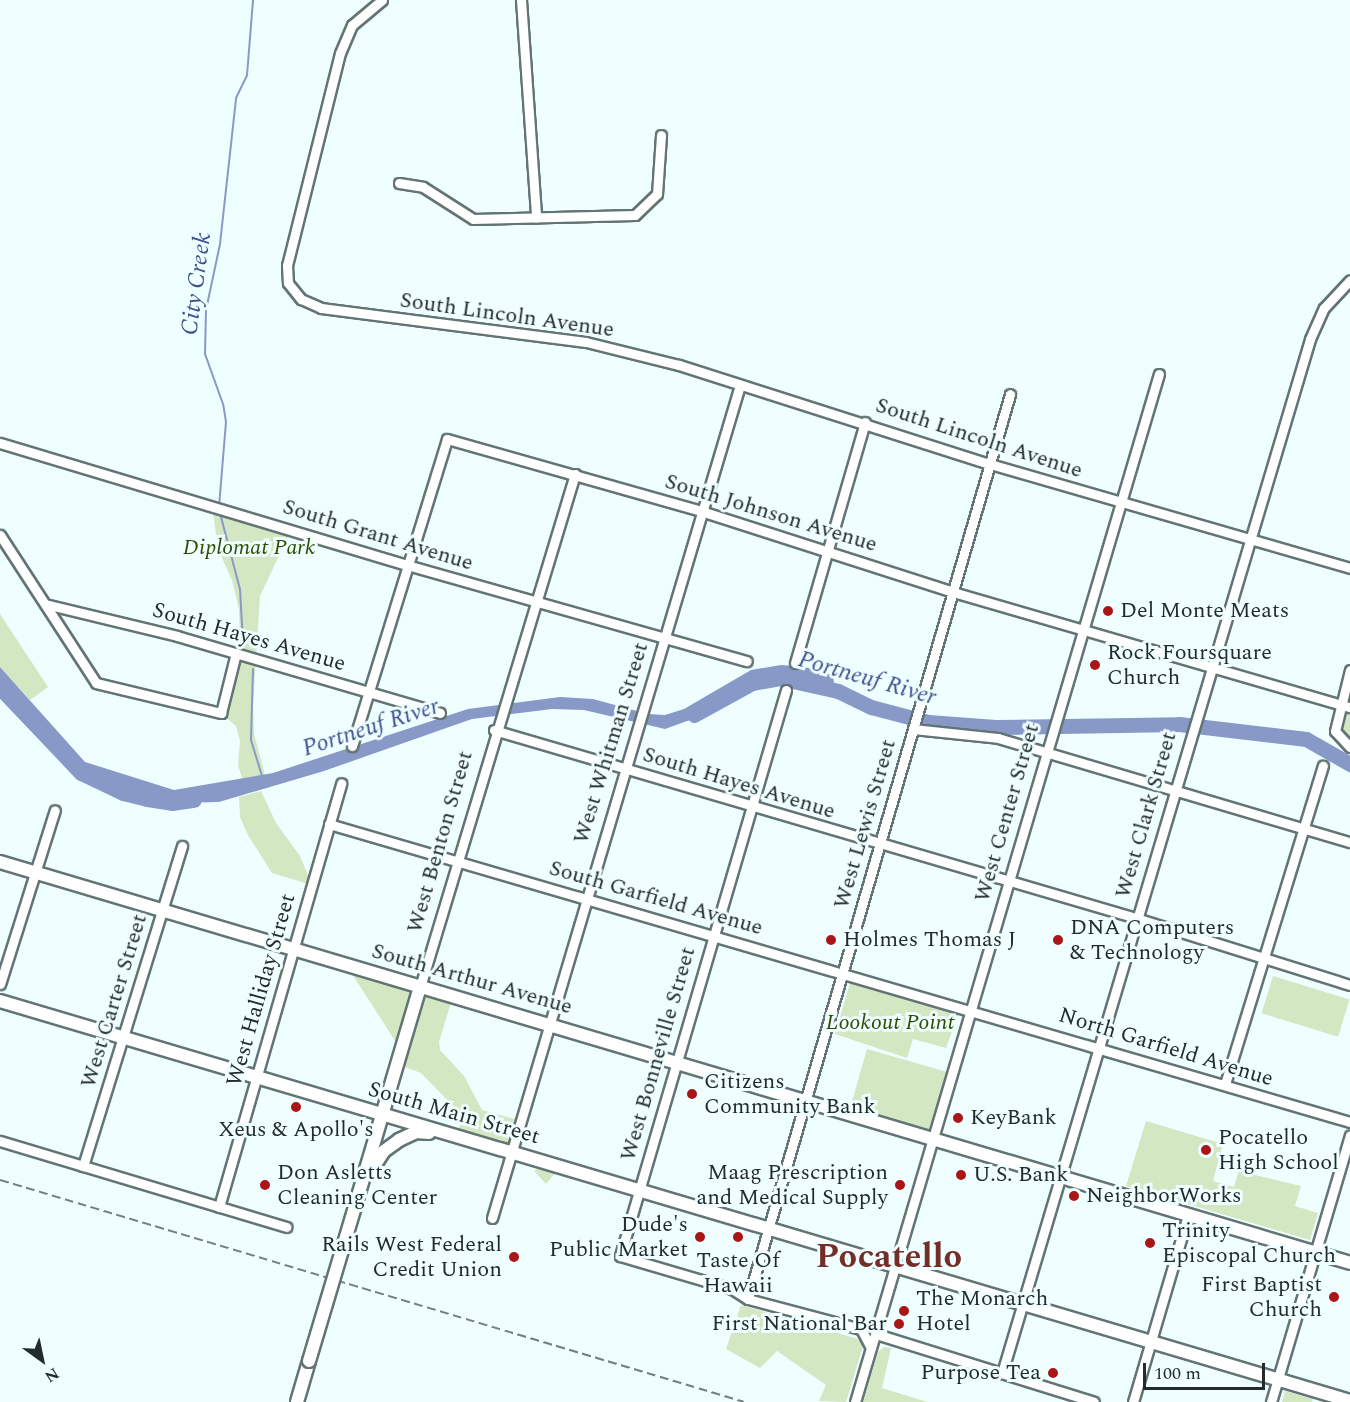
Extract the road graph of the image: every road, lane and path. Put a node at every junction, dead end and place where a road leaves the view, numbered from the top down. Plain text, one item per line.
1 (381, 0) edge
2 (522, 0) edge
3 (662, 135) dead end
4 (399, 183) dead end
5 (536, 217) junction
6 (1350, 280) edge
7 (1159, 374) dead end
8 (741, 385) junction
9 (1010, 394) dead end
10 (865, 422) junction
11 (0, 443) edge
12 (990, 464) junction
13 (574, 474) junction
14 (1122, 503) junction
15 (701, 511) junction
16 (0, 535) edge
17 (1249, 539) junction
18 (826, 550) junction
19 (407, 565) junction
20 (1350, 568) edge
21 (953, 592) junction
22 (534, 602) junction
23 (45, 604) junction
24 (1082, 630) junction
25 (663, 638) junction
26 (236, 653) junction
27 (747, 661) dead end
28 (795, 663) dead end
29 (1212, 664) junction
30 (1350, 670) edge
31 (786, 690) dead end
32 (369, 691) junction
33 (1340, 704) junction
34 (1350, 707) edge
35 (440, 713) dead end
36 (913, 729) junction
37 (494, 730) junction
38 (352, 747) dead end
39 (1350, 747) edge
40 (1045, 753) junction
41 (1323, 766) dead end
42 (624, 769) junction
43 (341, 783) dead end
44 (1174, 791) junction
45 (752, 807) junction
46 (54, 810) dead end
47 (329, 824) junction
48 (1303, 830) junction
49 (1350, 842) edge
50 (879, 845) junction
51 (182, 846) dead end
52 (456, 861) junction
53 (0, 862) edge
54 (35, 872) junction
55 (1008, 881) junction
56 (586, 898) junction
57 (162, 911) junction
58 (1136, 918) junction
59 (713, 934) junction
60 (293, 950) junction
61 (1264, 958) junction
62 (843, 972) junction
63 (0, 984) edge
64 (1350, 985) edge
65 (420, 987) junction
66 (0, 1001) edge
67 (971, 1010) junction
68 (550, 1024) junction
69 (123, 1038) junction
70 (1098, 1046) junction
71 (677, 1060) junction
72 (256, 1079) junction
73 (1225, 1084) junction
74 (805, 1099) junction
75 (382, 1114) junction
76 (1350, 1122) edge
77 (1350, 1134) edge
78 (449, 1135) junction
79 (932, 1138) junction
80 (0, 1141) edge
81 (512, 1152) junction
82 (84, 1166) junction
83 (1060, 1176) junction
84 (361, 1188) junction
85 (640, 1189) junction
86 (219, 1207) junction
87 (1188, 1215) junction
88 (492, 1218) dead end
89 (286, 1227) dead end
90 (768, 1228) junction
91 (1315, 1251) junction
92 (1350, 1263) edge
93 (896, 1267) junction
94 (748, 1299) junction
95 (1022, 1303) junction
96 (882, 1315) junction
97 (861, 1329) junction
98 (876, 1334) junction
99 (1152, 1344) junction
100 (871, 1349) junction
101 (1002, 1373) junction
102 (1278, 1380) junction
103 (1350, 1401) edge
104 (297, 1402) edge
105 (855, 1402) edge
106 (1094, 1402) edge
107 (1132, 1402) edge
108 (1271, 1402) edge

1 - 8 street, South Lincoln Avenue
2 - 5 street
3 - 5 street
4 - 5 street
6 - 17 street, West Clark Street
7 - 14 street, West Center Street
8 - 10 street, South Lincoln Avenue
8 - 15 street, West Whitman Street
9 - 12 street, West Lewis Street
10 - 12 street, South Lincoln Avenue
10 - 18 street
11 - 19 street, South Grant Avenue
12 - 14 street, South Lincoln Avenue
12 - 21 street, West Lewis Street
13 - 15 street, South Johnson Avenue
13 - 19 street, South Johnson Avenue
13 - 22 street, West Benton Street
14 - 17 street, South Lincoln Avenue
14 - 24 street, West Center Street
15 - 18 street, South Johnson Avenue
15 - 25 street, West Whitman Street
16 - 23 street
17 - 20 street, South Lincoln Avenue
17 - 29 street, West Clark Street
18 - 21 street, South Johnson Avenue
18 - 28 street
19 - 22 street, South Grant Avenue
19 - 32 street
21 - 24 street, South Johnson Avenue
21 - 36 street, West Lewis Street
22 - 25 street, South Grant Avenue
22 - 37 street, West Benton Street
23 - 26 street, South Hayes Avenue
23 - 26 street
24 - 29 street, South Johnson Avenue
24 - 40 street, West Center Street
25 - 27 street, South Grant Avenue
25 - 42 street, West Whitman Street
26 - 32 street, South Hayes Avenue
29 - 33 street, South Johnson Avenue
29 - 44 street, West Clark Street
30 - 33 street
31 - 45 street, West Bonneville Street
32 - 35 street, South Hayes Avenue
32 - 38 street
33 - 34 street, South Johnson Avenue
33 - 39 street
36 - 40 street
36 - 50 street, West Lewis Street
37 - 42 street, South Hayes Avenue
37 - 52 street, West Benton Street
40 - 44 street
40 - 55 street, West Center Street
41 - 48 street
42 - 45 street, South Hayes Avenue
42 - 56 street, West Whitman Street
43 - 47 street, West Halliday Street
44 - 48 street
44 - 58 street, West Clark Street
45 - 50 street, South Hayes Avenue
45 - 59 street, West Bonneville Street
46 - 54 street
47 - 52 street, South Garfield Avenue
47 - 60 street, West Halliday Street
48 - 49 street
48 - 61 street
50 - 55 street, South Hayes Avenue
50 - 62 street, West Lewis Street
51 - 57 street, West Carter Street
52 - 56 street, South Garfield Avenue
52 - 65 street, West Benton Street
53 - 54 main road, South Arthur Avenue
54 - 57 main road, South Arthur Avenue
54 - 63 street
55 - 58 street, South Hayes Avenue
55 - 67 street, West Center Street
56 - 59 street, South Garfield Avenue
56 - 68 street, West Whitman Street
57 - 60 main road, South Arthur Avenue
57 - 69 street, West Carter Street
58 - 61 street, South Hayes Avenue
58 - 70 street, West Clark Street
59 - 62 street, South Garfield Avenue
59 - 71 street, West Bonneville Street
60 - 65 main road, South Arthur Avenue
60 - 72 street, West Halliday Street
61 - 64 street, South Hayes Avenue
61 - 73 street
62 - 67 street, South Garfield Avenue
62 - 74 street, West Lewis Street
65 - 68 main road, South Arthur Avenue
65 - 75 main road, West Benton Street
66 - 69 main road, South Main Street
67 - 70 street, North Garfield Avenue
67 - 79 street, West Center Street
68 - 71 main road, South Arthur Avenue
68 - 81 street, West Whitman Street
69 - 72 main road, South Main Street
69 - 82 street, West Carter Street
70 - 73 street, North Garfield Avenue
70 - 83 street, West Clark Street
71 - 74 main road, South Arthur Avenue
71 - 85 street, West Bonneville Street
72 - 75 main road, South Main Street
72 - 86 street, West Halliday Street
73 - 76 street, North Garfield Avenue
74 - 79 main road, South Arthur Avenue
74 - 90 street, West Lewis Street
75 - 78 main road, South Main Street
75 - 84 main road, West Benton Street
77 - 91 street
78 - 81 main road, South Main Street
78 - 84 main road
79 - 83 main road, South Arthur Avenue
79 - 93 street, West Center Street
80 - 82 street
81 - 85 main road, South Main Street
81 - 88 street, West Whitman Street
82 - 86 street
83 - 87 main road, South Arthur Avenue
83 - 95 street, West Clark Street
84 - 104 main road, West Benton Street, bridge
85 - 90 main road, South Main Street
85 - 94 street, West Bonneville Street
86 - 89 street
87 - 91 main road, South Arthur Avenue
87 - 99 street
90 - 93 main road, South Main Street
90 - 94 street, West Lewis Street
91 - 92 main road, South Arthur Avenue
91 - 102 street
93 - 95 main road, South Main Street
93 - 96 street, West Center Street
94 - 97 street
95 - 99 main road, South Main Street
95 - 101 street, West Clark Street
96 - 97 street
96 - 98 street, West Center Street
97 - 100 street
98 - 100 street, West Center Street
98 - 101 street
99 - 102 main road, South Main Street
99 - 107 street
100 - 105 street, West Center Street
101 - 106 street
102 - 103 main road, South Main Street
102 - 108 street

